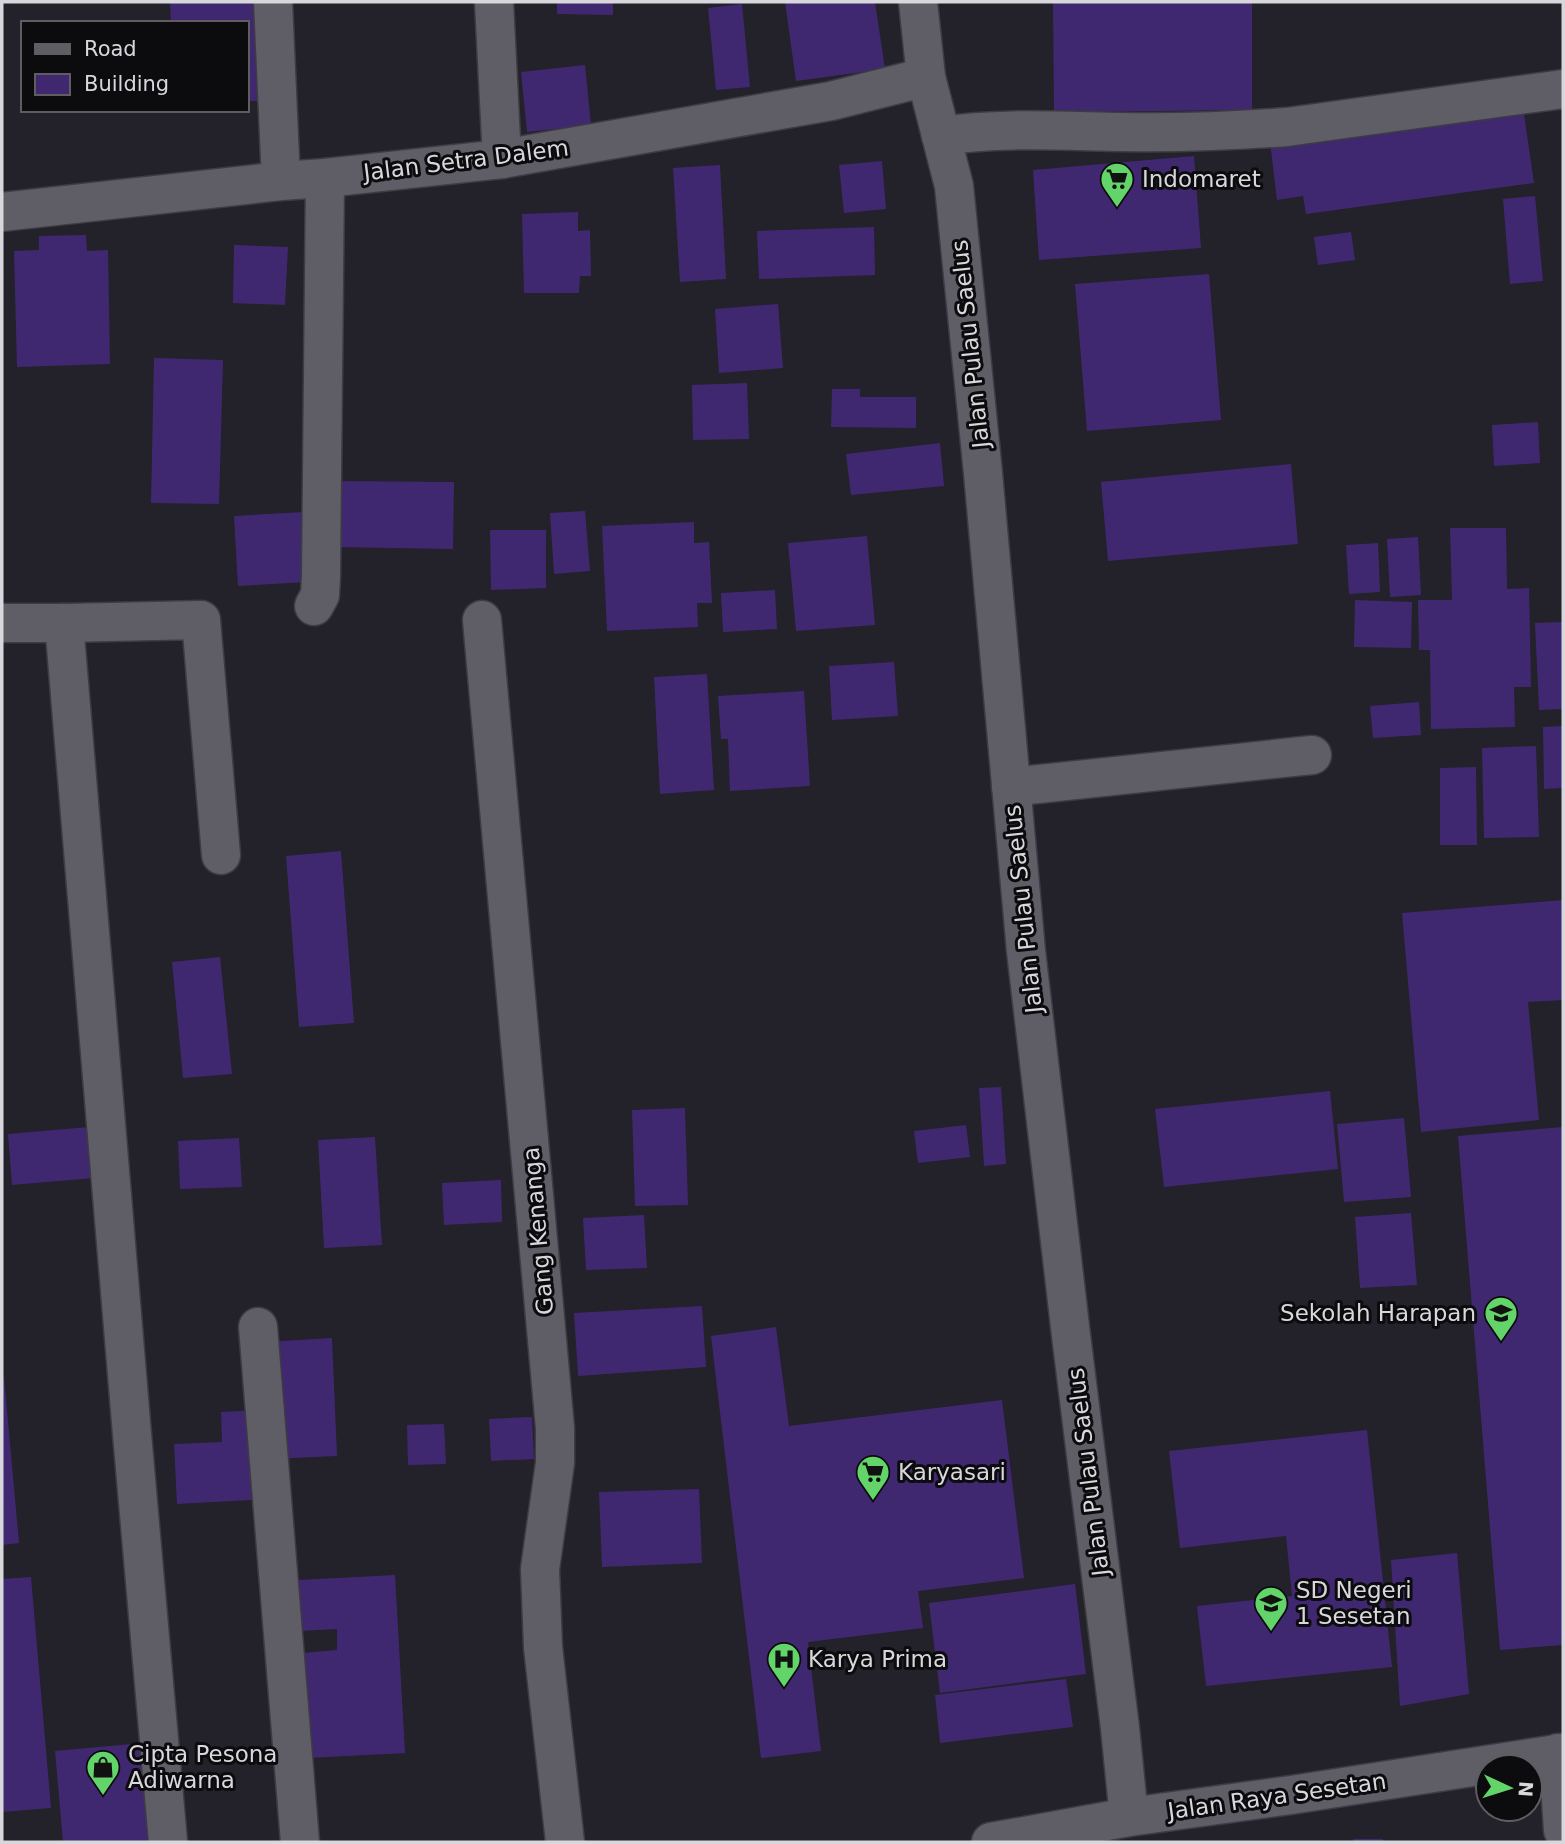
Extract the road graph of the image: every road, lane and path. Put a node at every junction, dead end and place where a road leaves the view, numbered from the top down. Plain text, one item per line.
1 (274, 2) edge
2 (494, 2) edge
3 (918, 2) edge
4 (926, 77) junction
5 (1563, 89) edge
6 (941, 136) junction
7 (502, 159) junction
8 (325, 178) junction
9 (281, 181) junction
10 (2, 212) edge
11 (314, 606) dead end
12 (482, 620) dead end
13 (2, 623) edge
14 (64, 623) junction
15 (1312, 755) dead end
16 (1011, 787) junction
17 (221, 855) dead end
18 (258, 1327) dead end
19 (1560, 1753) edge
20 (1129, 1817) junction
21 (1563, 1830) edge
22 (1049, 1837) edge
23 (168, 1842) edge
24 (300, 1842) edge
25 (565, 1842) edge
26 (991, 1842) edge

1 - 9 street
2 - 7 street
3 - 4 street, Jalan Pulau Saelus
4 - 6 street, Jalan Pulau Saelus
4 - 7 street, Jalan Setra Dalem
5 - 6 street
6 - 16 street, Jalan Pulau Saelus
7 - 8 street, Jalan Setra Dalem
8 - 9 street, Jalan Setra Dalem
8 - 11 street
9 - 10 street, Jalan Setra Dalem
12 - 25 street, Gang Kenanga
13 - 14 street
14 - 17 street
14 - 23 street
15 - 16 street
16 - 20 street, Jalan Pulau Saelus
18 - 24 street
19 - 20 street, Jalan Raya Sesetan
19 - 21 street
20 - 22 street, Jalan Raya Sesetan
22 - 26 street, Jalan Raya Sesetan

